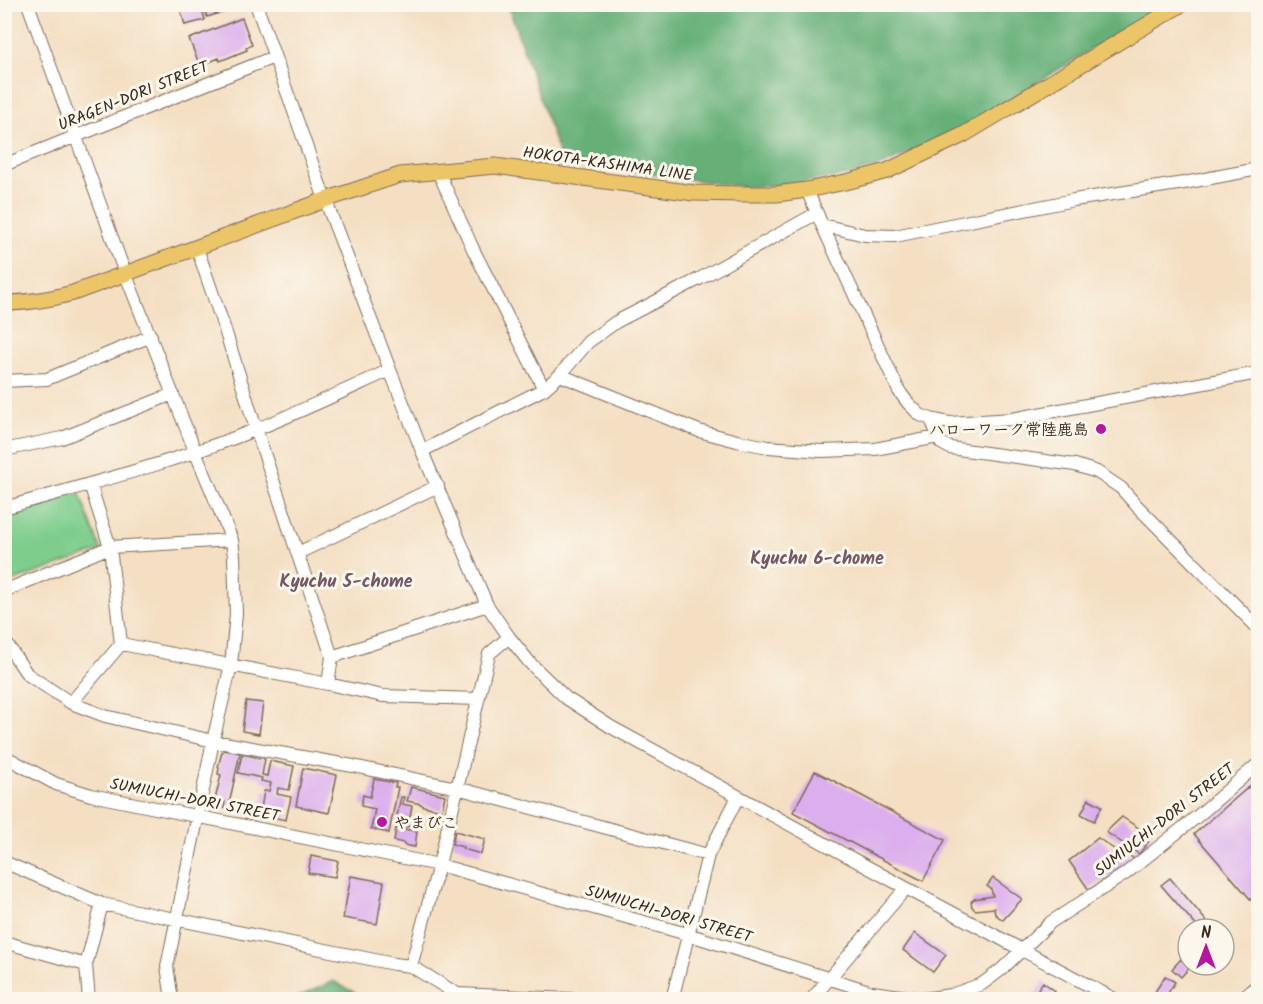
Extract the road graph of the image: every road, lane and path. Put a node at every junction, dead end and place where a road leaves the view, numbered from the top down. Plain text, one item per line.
1 (28, 4) edge
2 (256, 4) edge
3 (1182, 4) edge
4 (274, 57) junction
5 (76, 135) junction
6 (4, 165) edge
7 (1258, 169) edge
8 (438, 171) junction
9 (807, 190) junction
10 (325, 200) junction
11 (819, 219) junction
12 (197, 248) junction
13 (126, 274) junction
14 (4, 303) edge
15 (151, 336) junction
16 (390, 370) junction
17 (1258, 373) edge
18 (560, 375) junction
19 (4, 381) edge
20 (544, 389) junction
21 (173, 394) junction
22 (931, 419) junction
23 (256, 429) junction
24 (938, 437) junction
25 (4, 450) edge
26 (195, 451) junction
27 (422, 451) junction
28 (90, 484) junction
29 (438, 486) junction
30 (4, 508) edge
31 (232, 540) junction
32 (110, 547) junction
33 (298, 553) junction
34 (4, 591) edge
35 (487, 605) junction
36 (1258, 628) edge
37 (509, 637) junction
38 (4, 640) edge
39 (121, 644) junction
40 (332, 657) junction
41 (231, 665) junction
42 (328, 684) junction
43 (478, 699) junction
44 (71, 703) junction
45 (213, 741) junction
46 (4, 756) edge
47 (1258, 764) edge
48 (457, 788) junction
49 (738, 797) junction
50 (197, 816) junction
51 (708, 855) junction
52 (4, 862) edge
53 (439, 865) junction
54 (906, 888) junction
55 (102, 904) junction
56 (176, 919) junction
57 (687, 934) junction
58 (4, 942) edge
59 (1022, 950) junction
60 (86, 965) junction
61 (411, 966) junction
62 (829, 978) junction
63 (1258, 985) edge
64 (1095, 994) edge
65 (457, 997) edge
66 (89, 999) edge
67 (172, 999) edge
68 (595, 999) edge
69 (672, 999) edge
70 (811, 999) edge
71 (921, 999) edge
72 (1116, 999) edge
73 (1240, 999) edge

1 - 5 street
2 - 4 street
3 - 9 main road, HOKOTA-KASHIMA LINE
4 - 5 street, URAGEN-DORI STREET
4 - 10 street
5 - 6 street, URAGEN-DORI STREET
5 - 13 street
7 - 11 street
8 - 9 main road, HOKOTA-KASHIMA LINE
8 - 10 main road, HOKOTA-KASHIMA LINE
8 - 20 street
9 - 11 street
10 - 12 main road, HOKOTA-KASHIMA LINE
10 - 16 street
11 - 18 street
11 - 22 street
12 - 13 main road, HOKOTA-KASHIMA LINE
12 - 23 street
13 - 14 main road, HOKOTA-KASHIMA LINE
13 - 15 street
15 - 19 street
15 - 21 street
16 - 23 street
16 - 27 street
17 - 22 street
18 - 20 street
18 - 24 street
20 - 27 street
21 - 25 street
21 - 26 street
22 - 24 street
23 - 26 street
23 - 33 street
24 - 36 street
26 - 28 street
26 - 31 street
27 - 29 street
28 - 30 street
28 - 32 street
29 - 33 street
29 - 35 street
31 - 32 street
31 - 41 street
32 - 34 street
32 - 39 street
33 - 40 street
35 - 37 street
35 - 40 street
37 - 43 street
37 - 49 street
38 - 44 street
39 - 41 street
39 - 44 street
40 - 42 street
41 - 42 street
41 - 45 street
42 - 43 street
43 - 48 street
44 - 45 street
45 - 48 street
45 - 50 street
46 - 50 street, SUMIUCHI-DORI STREET
47 - 59 street, SUMIUCHI-DORI STREET
48 - 51 street
48 - 53 street
49 - 51 street
49 - 54 street
50 - 53 street, SUMIUCHI-DORI STREET
50 - 56 street
51 - 57 street
52 - 55 street
53 - 57 street, SUMIUCHI-DORI STREET
53 - 61 street
54 - 59 street
54 - 62 street
55 - 56 street
55 - 60 street
56 - 61 street
56 - 67 street
57 - 62 street, SUMIUCHI-DORI STREET
57 - 69 street
58 - 60 street
59 - 64 street
59 - 71 street, SUMIUCHI-DORI STREET
60 - 66 street
61 - 65 street
62 - 70 street
62 - 71 street, SUMIUCHI-DORI STREET
63 - 73 street
64 - 72 street
65 - 68 street

